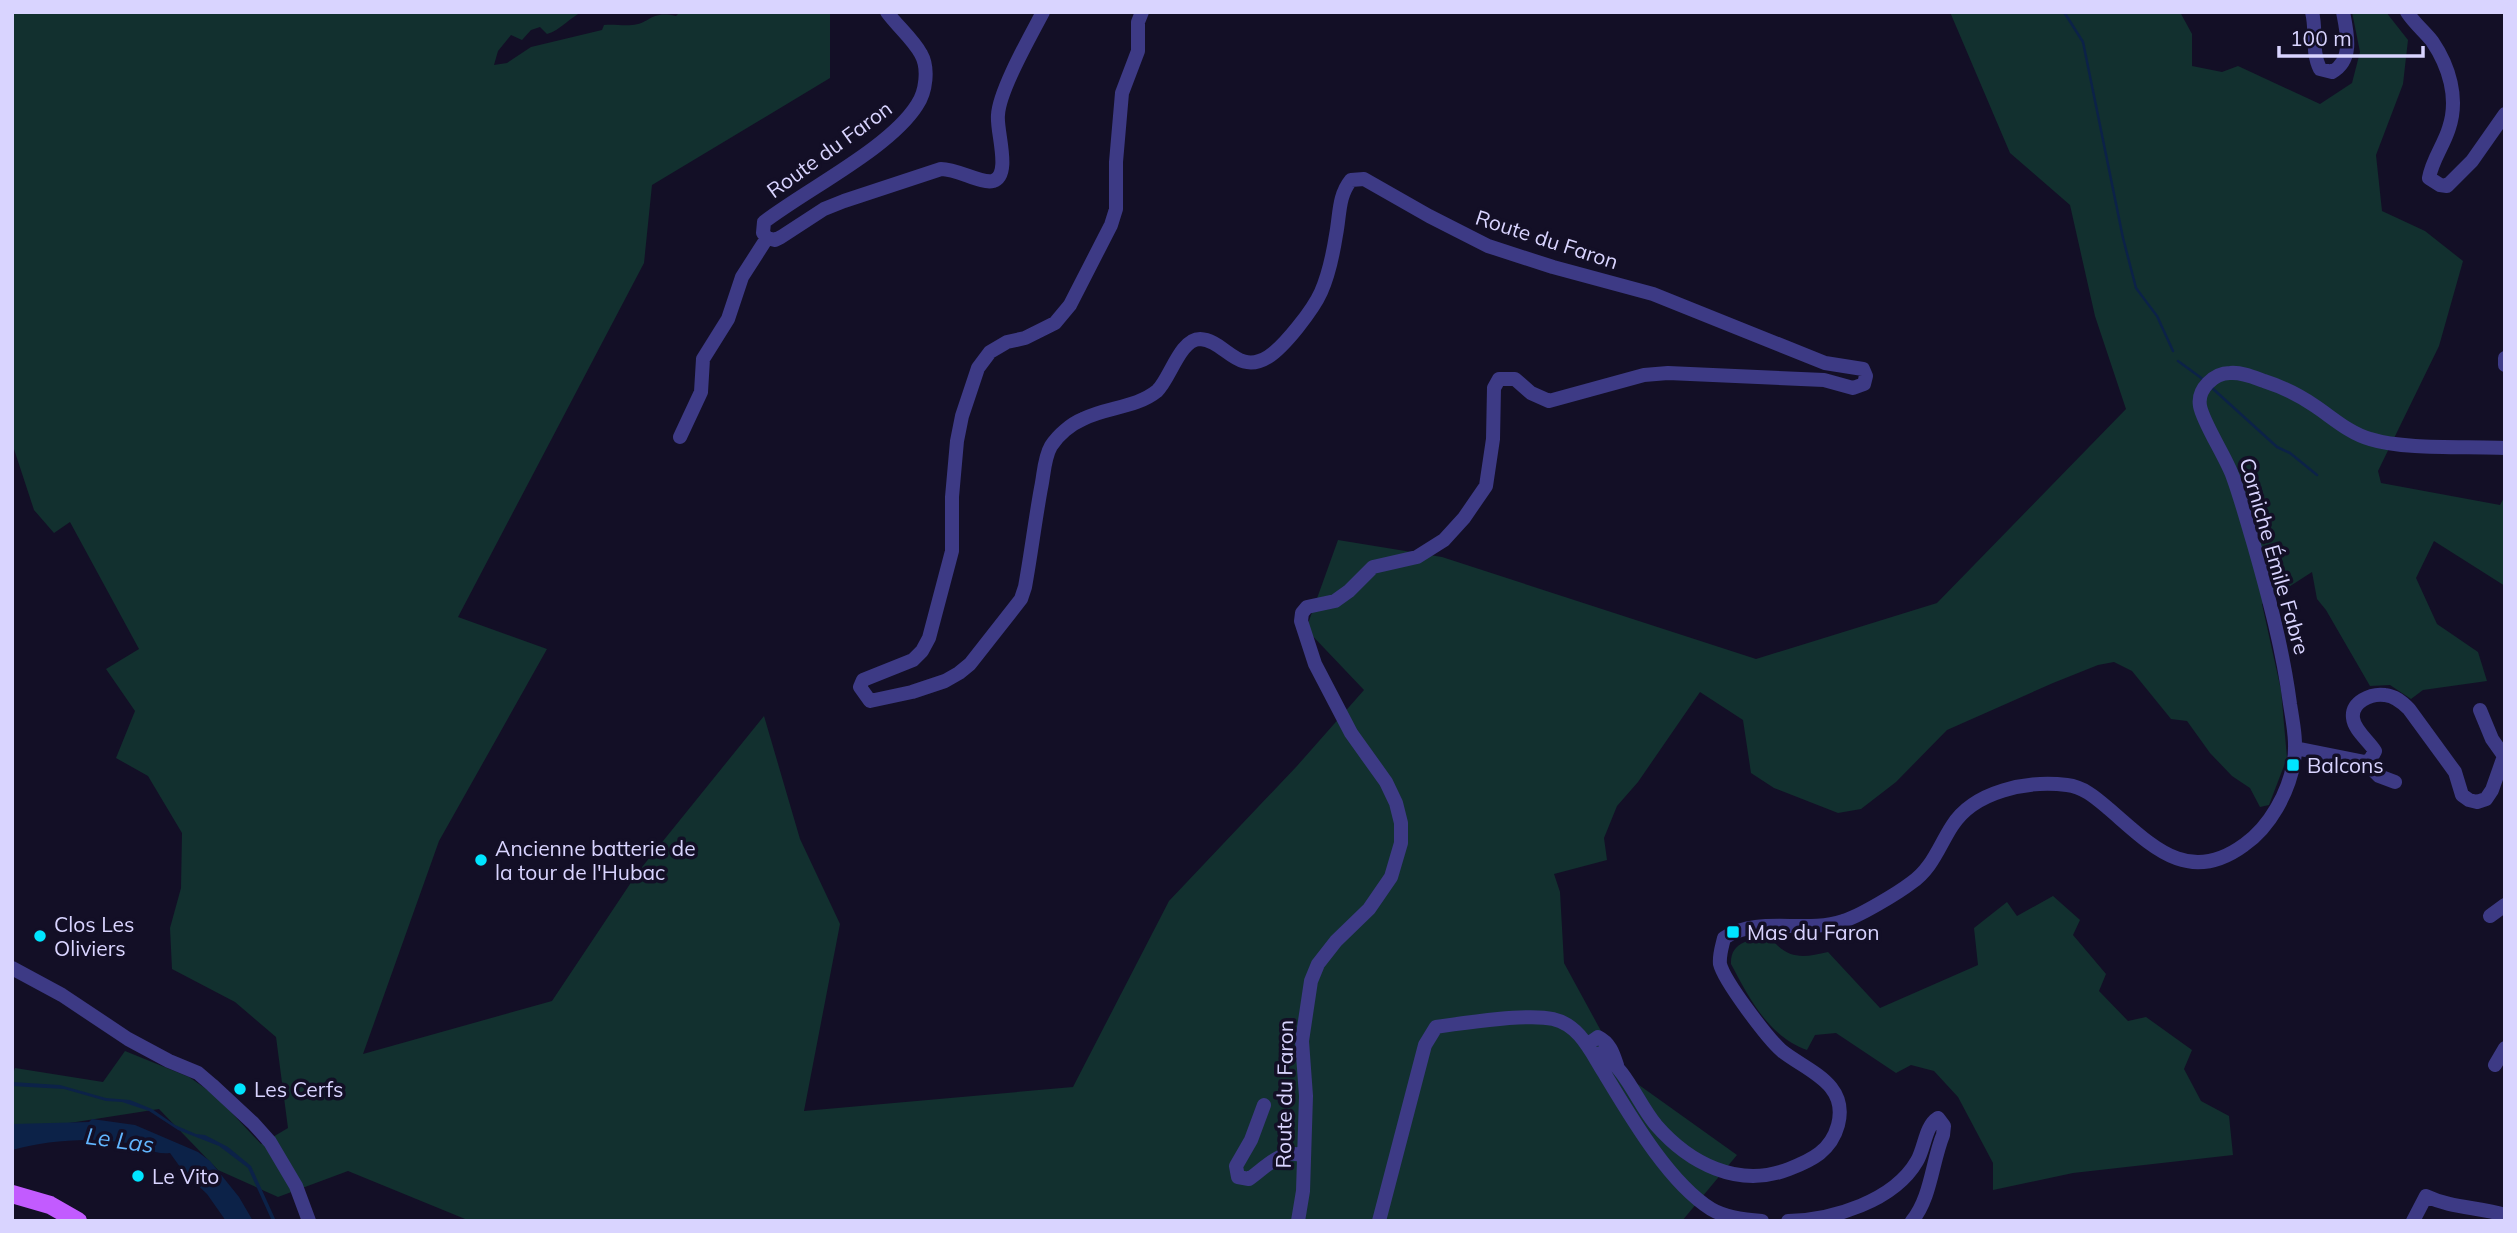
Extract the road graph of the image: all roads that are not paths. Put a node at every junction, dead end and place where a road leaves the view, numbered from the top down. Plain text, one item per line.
1 (887, 12) edge
2 (1044, 12) edge
3 (1142, 12) edge
4 (2312, 12) edge
5 (2343, 12) edge
6 (2407, 12) edge
7 (2505, 114) edge
8 (767, 238) junction
9 (2505, 358) edge
10 (2505, 365) edge
11 (680, 436) dead end
12 (2505, 448) edge
13 (2480, 710) dead end
14 (2295, 748) junction
15 (2365, 762) junction
16 (2395, 782) dead end
17 (2505, 905) edge
18 (2490, 916) dead end
19 (12, 968) edge
20 (2505, 1048) edge
21 (1591, 1049) junction
22 (2495, 1065) dead end
23 (1264, 1105) dead end
24 (1303, 1156) junction
25 (12, 1194) edge
26 (2505, 1215) edge
27 (78, 1221) edge
28 (309, 1221) edge
29 (1298, 1221) edge
30 (1379, 1221) edge
31 (1762, 1221) edge
32 (1788, 1221) edge
33 (1912, 1221) edge
34 (2413, 1221) edge

1 - 8 street, Route du Faron
2 - 8 street, Route du Faron
3 - 24 street, Route du Faron
4 - 5 street
6 - 7 street
8 - 11 street
9 - 10 street
12 - 14 street, Corniche Émile Fabre
13 - 15 street
14 - 15 street
14 - 21 street, Corniche Émile Fabre
15 - 16 street
17 - 18 street
19 - 28 street
20 - 22 street
21 - 30 street
21 - 31 street
23 - 24 street
24 - 29 street, Route du Faron
25 - 27 main road
26 - 34 street
32 - 33 street

